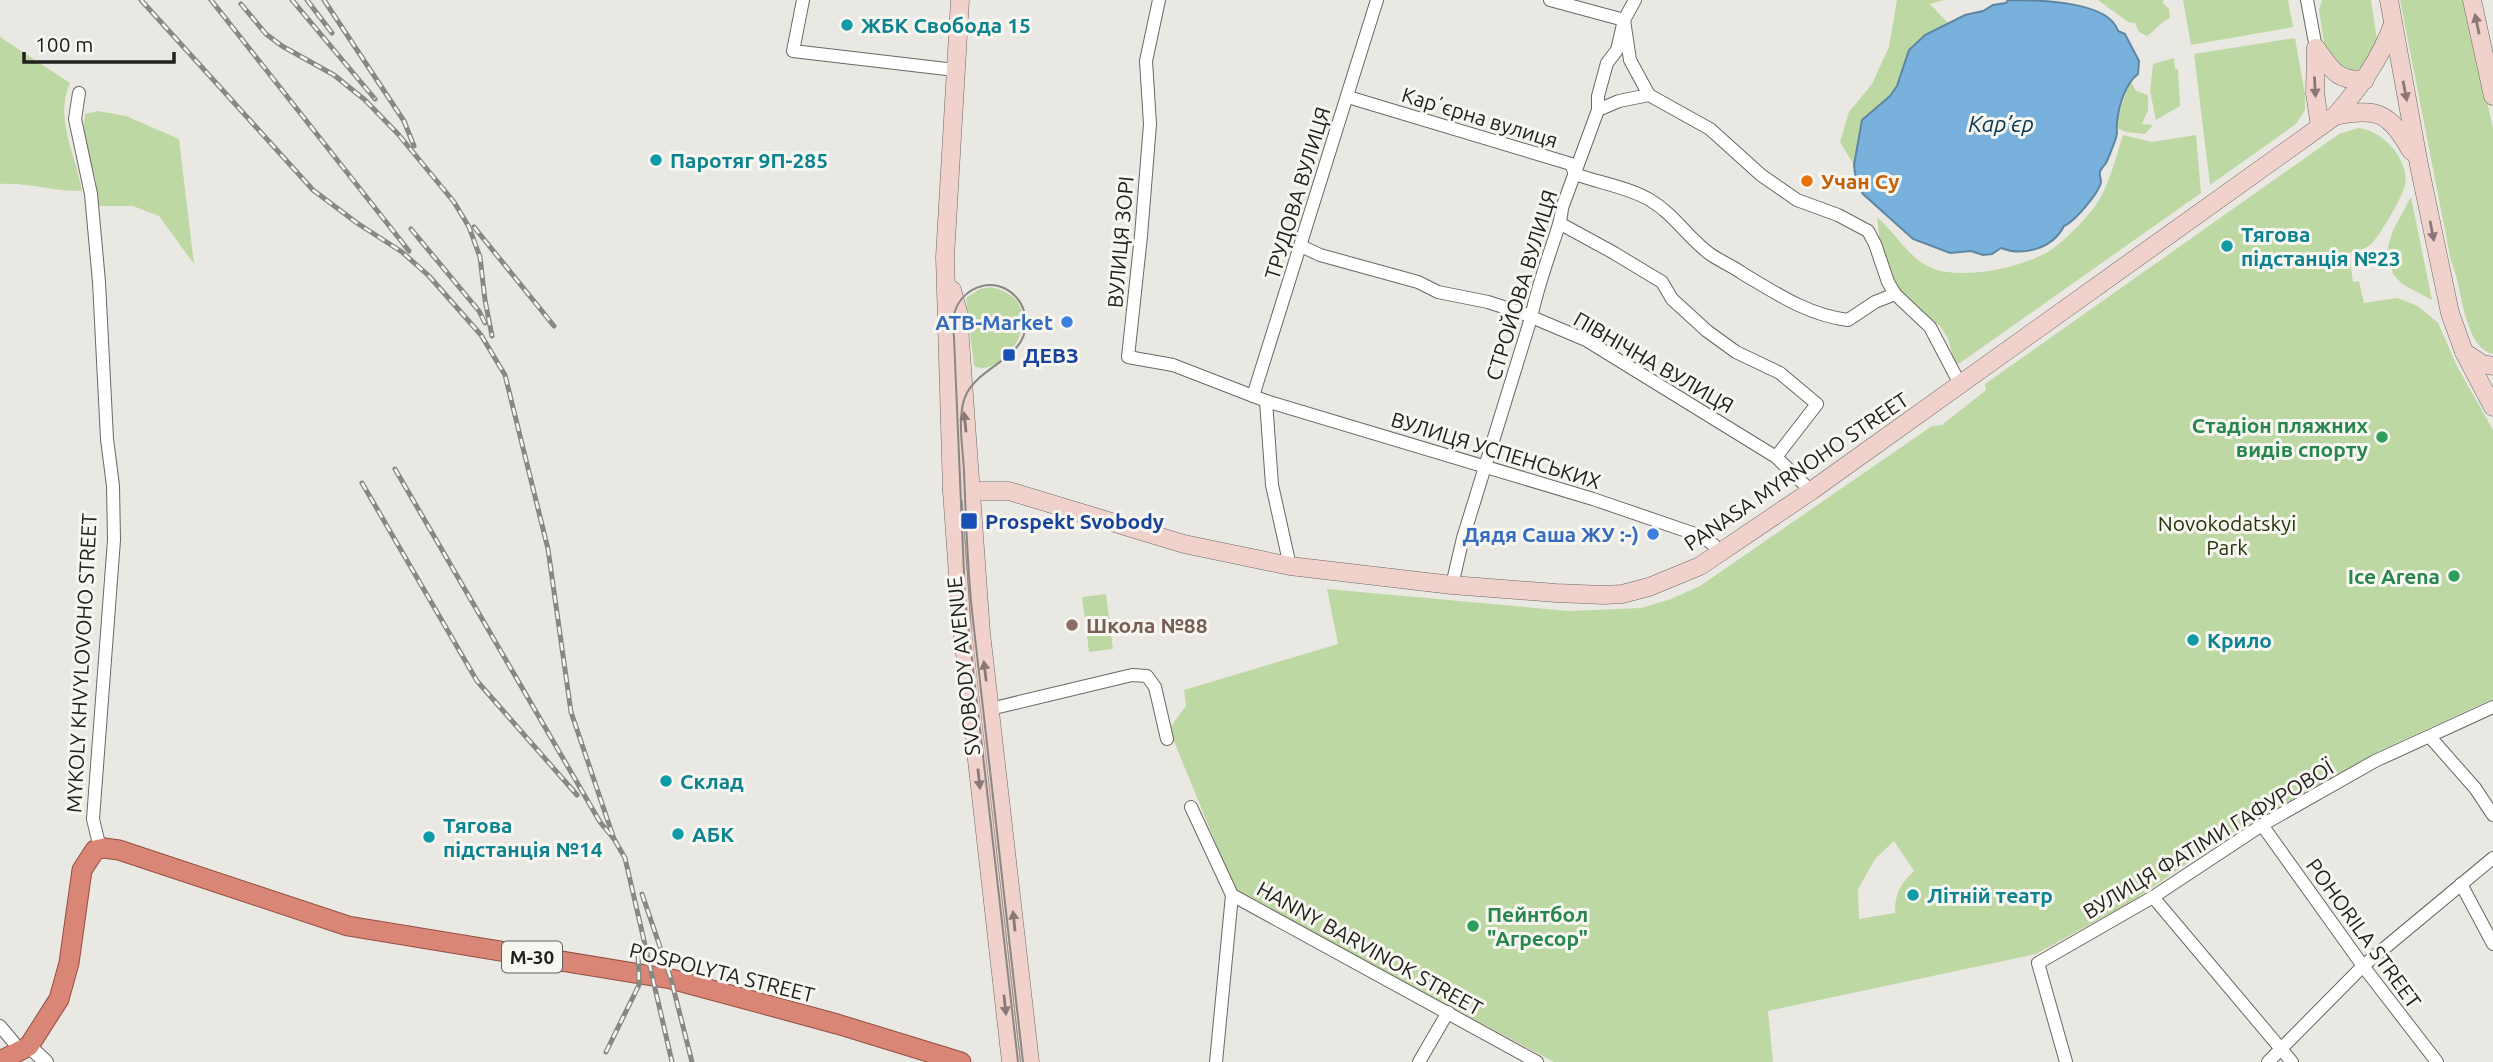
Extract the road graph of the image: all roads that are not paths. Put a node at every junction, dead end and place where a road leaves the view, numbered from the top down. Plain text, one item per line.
1 (803, 0) edge
2 (960, 0) edge
3 (1159, 0) edge
4 (1377, 0) edge
5 (1550, 0) edge
6 (1634, 0) edge
7 (2307, 0) edge
8 (2389, 0) edge
9 (2472, 0) edge
10 (1624, 20) junction
11 (2392, 24) junction
12 (2316, 48) junction
13 (955, 70) junction
14 (2365, 80) junction
15 (79, 93) dead end
16 (1649, 95) junction
17 (2493, 96) edge
18 (1348, 97) junction
19 (1598, 110) junction
20 (2336, 116) junction
21 (2320, 126) junction
22 (2419, 164) junction
23 (1575, 174) junction
24 (1561, 224) junction
25 (1301, 246) junction
26 (945, 267) junction
27 (1895, 294) junction
28 (1531, 318) junction
29 (2464, 352) junction
30 (2493, 366) edge
31 (1961, 386) junction
32 (1253, 396) junction
33 (1266, 401) junction
34 (2493, 407) edge
35 (1776, 457) junction
36 (1486, 467) junction
37 (970, 490) junction
38 (952, 491) junction
39 (1811, 491) junction
40 (1718, 554) junction
41 (1290, 566) junction
42 (1452, 585) junction
43 (2493, 708) edge
44 (990, 709) junction
45 (2430, 737) junction
46 (1167, 739) dead end
47 (1191, 807) dead end
48 (2493, 815) edge
49 (2262, 825) junction
50 (104, 848) junction
51 (2493, 858) edge
52 (2461, 884) junction
53 (1232, 895) junction
54 (2153, 897) junction
55 (2493, 944) edge
56 (2363, 966) junction
57 (1448, 1012) junction
58 (0, 1026) edge
59 (25, 1048) junction
60 (2280, 1050) junction
61 (0, 1061) edge
62 (46, 1062) edge
63 (961, 1062) edge
64 (1011, 1062) edge
65 (1030, 1062) edge
66 (1216, 1062) edge
67 (1419, 1062) edge
68 (1537, 1062) edge
69 (2066, 1062) edge
70 (2268, 1062) edge
71 (2292, 1062) edge
72 (2437, 1062) edge

1 - 13 street
2 - 13 main road, SVOBODY AVENUE
3 - 32 street, ВУЛИЦЯ ЗОРІ
4 - 18 street, ТРУДОВА ВУЛИЦЯ
5 - 10 street
6 - 10 street, СТРОЙОВА ВУЛИЦЯ
7 - 12 street
8 - 11 main road
17 -> 9 main road
10 - 16 street
10 - 19 street, СТРОЙОВА ВУЛИЦЯ
11 - 14 main road
11 -> 22 main road
12 - 14 main road
12 -> 21 main road
13 - 26 main road, SVOBODY AVENUE
14 - 20 main road
15 - 50 street, MYKOLY KHVYLOVOHO STREET
16 - 19 street
16 - 27 street
18 - 23 street, Карʼєрна вулиця
18 - 25 street, ТРУДОВА ВУЛИЦЯ
19 - 23 street, СТРОЙОВА ВУЛИЦЯ
20 - 21 main road, PANASA MYRNOHO STREET
20 - 22 main road
21 - 31 main road, PANASA MYRNOHO STREET
22 -> 29 main road
23 - 24 street, СТРОЙОВА ВУЛИЦЯ
23 - 27 street, Карʼєрна вулиця
24 - 28 street, СТРОЙОВА ВУЛИЦЯ
24 - 35 street
25 - 28 street, ПІВНІЧНА ВУЛИЦЯ
25 - 32 street, ТРУДОВА ВУЛИЦЯ
37 -> 26 main road, SVOBODY AVENUE
26 - 38 main road, SVOBODY AVENUE
27 - 31 street
28 - 35 street, ПІВНІЧНА ВУЛИЦЯ
28 - 36 street, СТРОЙОВА ВУЛИЦЯ
29 - 30 main road
29 - 34 main road
31 - 39 main road, PANASA MYRNOHO STREET
32 - 33 street, ВУЛИЦЯ УСПЕНСЬКИХ
33 - 36 street, ВУЛИЦЯ УСПЕНСЬКИХ
33 - 41 street
35 - 39 street, ПІВНІЧНА ВУЛИЦЯ
36 - 40 street, ВУЛИЦЯ УСПЕНСЬКИХ
36 - 42 street, СТРОЙОВА ВУЛИЦЯ
37 - 38 main road, PANASA MYRNOHO STREET
37 - 41 main road, PANASA MYRNOHO STREET
44 -> 37 main road, SVOBODY AVENUE
38 -> 64 main road, SVOBODY AVENUE
39 - 40 main road, PANASA MYRNOHO STREET
40 - 42 main road, PANASA MYRNOHO STREET
41 - 42 main road, PANASA MYRNOHO STREET
43 - 45 street, ВУЛИЦЯ ФАТІМИ ГАФУРОВОЇ
44 - 46 street
65 -> 44 main road, SVOBODY AVENUE
45 - 48 street
45 - 49 street, ВУЛИЦЯ ФАТІМИ ГАФУРОВОЇ
47 - 53 street, HANNY BARVINOK STREET
49 - 54 street, ВУЛИЦЯ ФАТІМИ ГАФУРОВОЇ
49 - 56 street, POHORILA STREET
50 - 59 highway
50 - 63 highway, POSPOLYTA STREET / М-30
51 - 52 street
52 - 55 street
52 - 56 street
53 - 57 street, HANNY BARVINOK STREET
53 - 66 street
54 - 60 street
54 - 69 street, ВУЛИЦЯ ФАТІМИ ГАФУРОВОЇ
56 - 60 street
56 - 72 street, POHORILA STREET
57 - 67 street
57 - 68 street, HANNY BARVINOK STREET
58 - 59 street
59 - 61 highway
59 - 62 street
60 - 70 street
60 - 71 street

